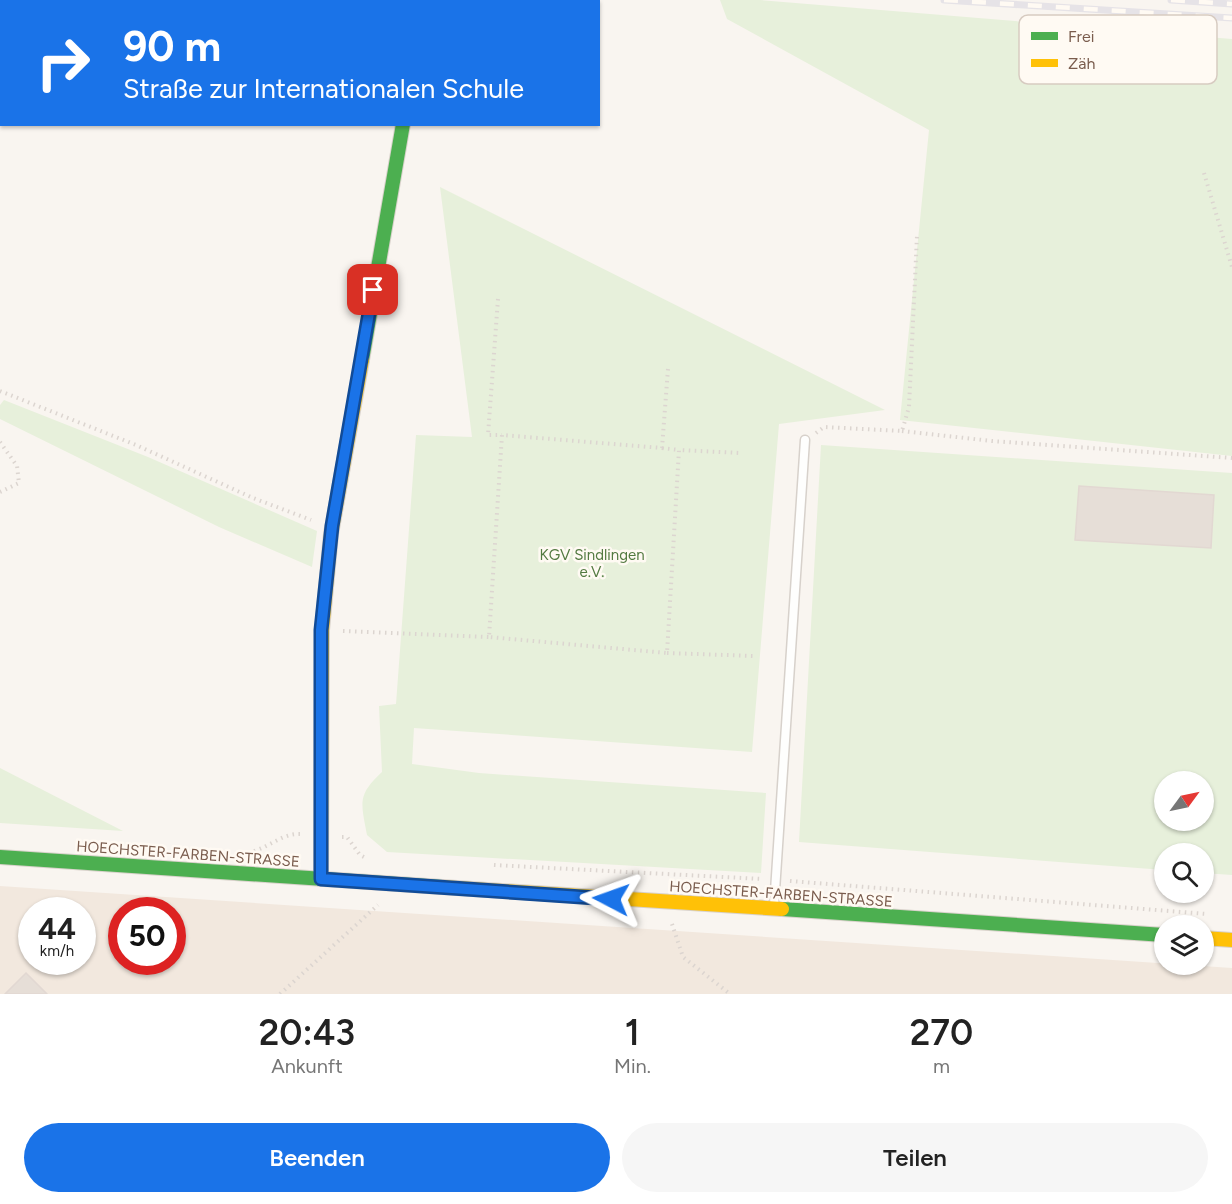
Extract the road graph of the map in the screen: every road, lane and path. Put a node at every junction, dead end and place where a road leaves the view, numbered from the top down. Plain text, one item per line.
1 (403, 126) edge
2 (1204, 173) dead end
3 (917, 236) dead end
4 (1232, 267) edge
5 (498, 299) dead end
6 (668, 369) dead end
7 (0, 391) edge
8 (902, 431) junction
9 (502, 435) junction
10 (805, 440) joint
11 (0, 442) edge
12 (662, 448) junction
13 (679, 450) junction
14 (740, 453) dead end
15 (1232, 458) edge
16 (0, 492) edge
17 (332, 526) junction
18 (321, 630) junction
19 (489, 637) junction
20 (667, 653) junction
21 (754, 656) dead end
22 (321, 834) junction
23 (244, 849) dead end
24 (0, 857) edge
25 (321, 879) junction
26 (378, 905) dead end
27 (774, 910) junction
28 (672, 924) dead end
29 (1154, 934) edge
30 (1214, 939) edge
31 (1232, 940) edge
32 (280, 994) edge
33 (729, 994) edge

1 - 17 main road
2 - 4 path
3 - 8 path
5 - 9 path
6 - 12 path
7 - 17 path
8 - 10 path
8 - 15 path
9 - 12 path
9 - 19 path
10 - 27 lane
11 - 16 path
12 - 13 path
13 - 14 path
13 - 20 path
17 - 18 main road
18 - 19 path
18 - 22 main road
19 - 20 path
20 - 21 path
22 - 23 path
22 - 25 main road
24 - 25 main road, HOECHSTER-FARBEN-STRASSE
25 - 27 main road, HOECHSTER-FARBEN-STRASSE
26 - 32 path
27 - 29 main road, HOECHSTER-FARBEN-STRASSE
28 - 33 path
30 - 31 main road

